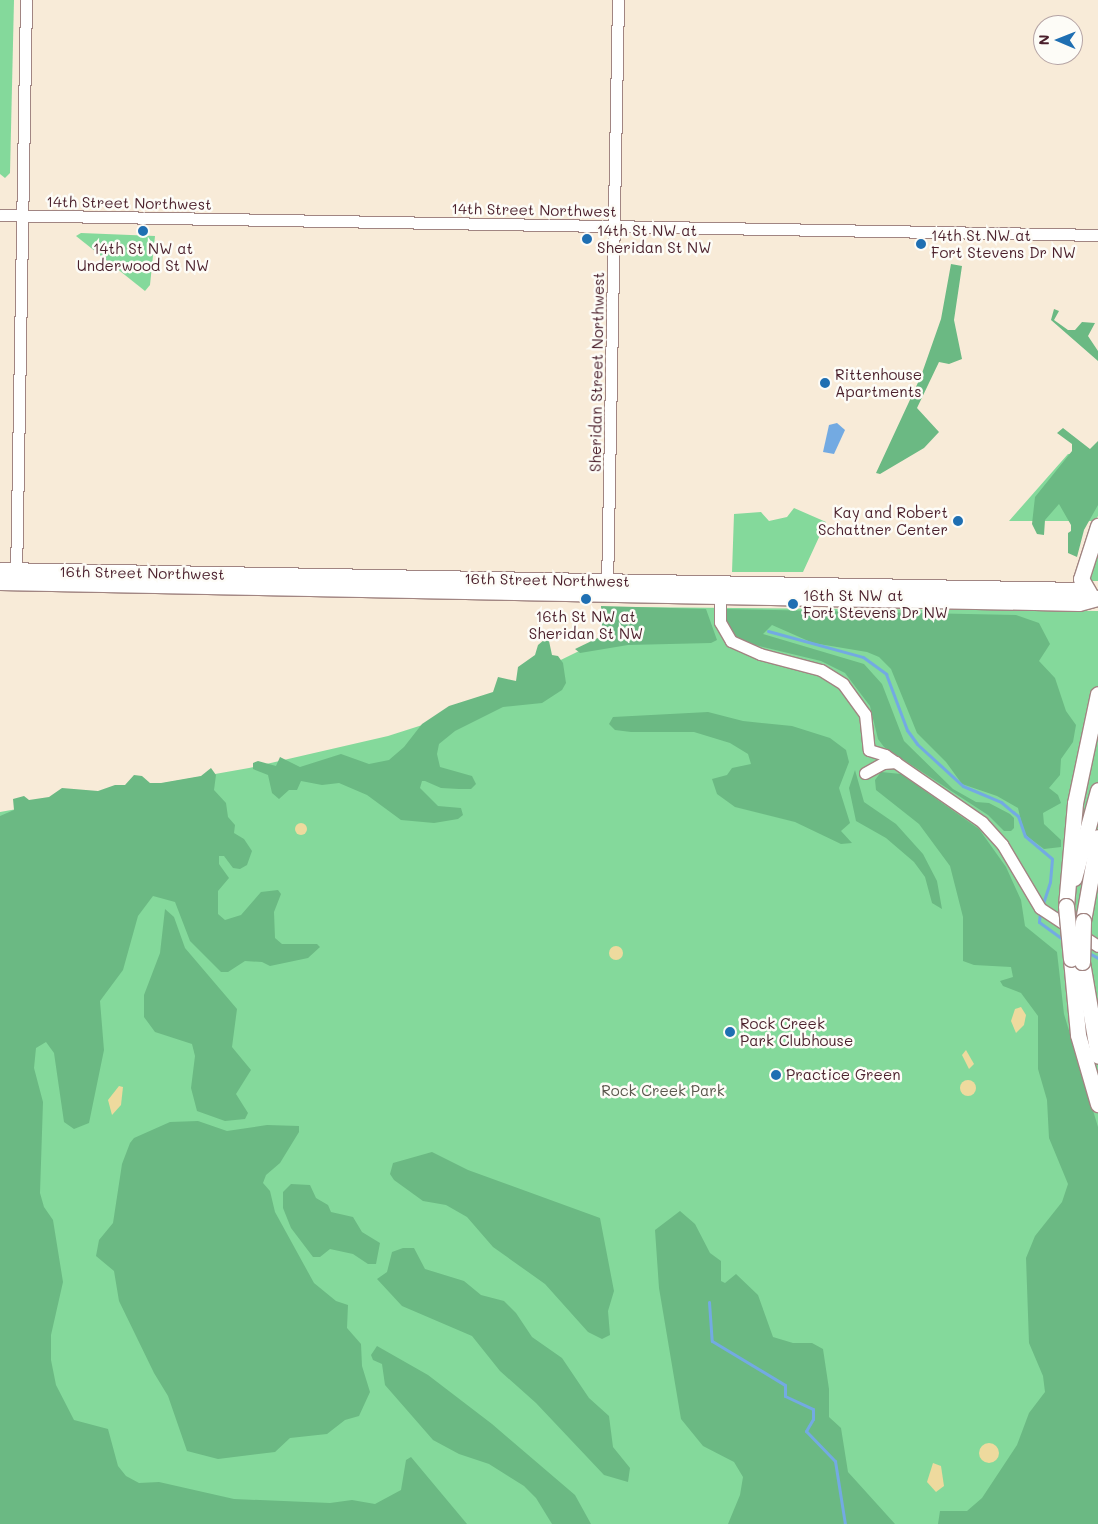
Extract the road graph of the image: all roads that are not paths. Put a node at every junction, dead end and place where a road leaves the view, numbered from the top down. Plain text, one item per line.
1 (26, 0) edge
2 (618, 0) edge
3 (0, 215) edge
4 (22, 216) junction
5 (614, 226) junction
6 (1098, 235) edge
7 (1098, 526) edge
8 (0, 570) edge
9 (16, 576) junction
10 (0, 582) edge
11 (607, 588) junction
12 (720, 590) junction
13 (1096, 600) edge
14 (1098, 694) edge
15 (896, 762) junction
16 (865, 774) dead end
17 (1098, 790) edge
18 (1098, 836) edge
19 (1098, 885) edge
20 (1069, 908) junction
21 (1083, 921) junction
22 (1098, 946) edge
23 (1076, 961) junction
24 (1098, 1056) edge
25 (1098, 1104) edge

1 - 4 street
2 - 5 street, Sheridan Street Northwest
3 - 4 street, 14th Street Northwest
4 - 5 street, 14th Street Northwest
4 - 9 street
5 - 6 street, 14th Street Northwest
5 - 11 street, Sheridan Street Northwest
7 - 13 main road
8 - 9 main road, 16th Street Northwest
9 - 10 main road, 16th Street Northwest
9 - 11 main road, 16th Street Northwest
11 - 12 main road, 16th Street Northwest
12 - 13 main road, 16th Street Northwest
12 - 15 street
14 - 20 main road
15 - 16 street
15 - 22 street
17 - 20 main road
18 - 21 main road
19 - 21 main road
20 - 23 main road, bridge
21 - 23 main road, bridge
23 - 24 main road
23 - 25 main road

